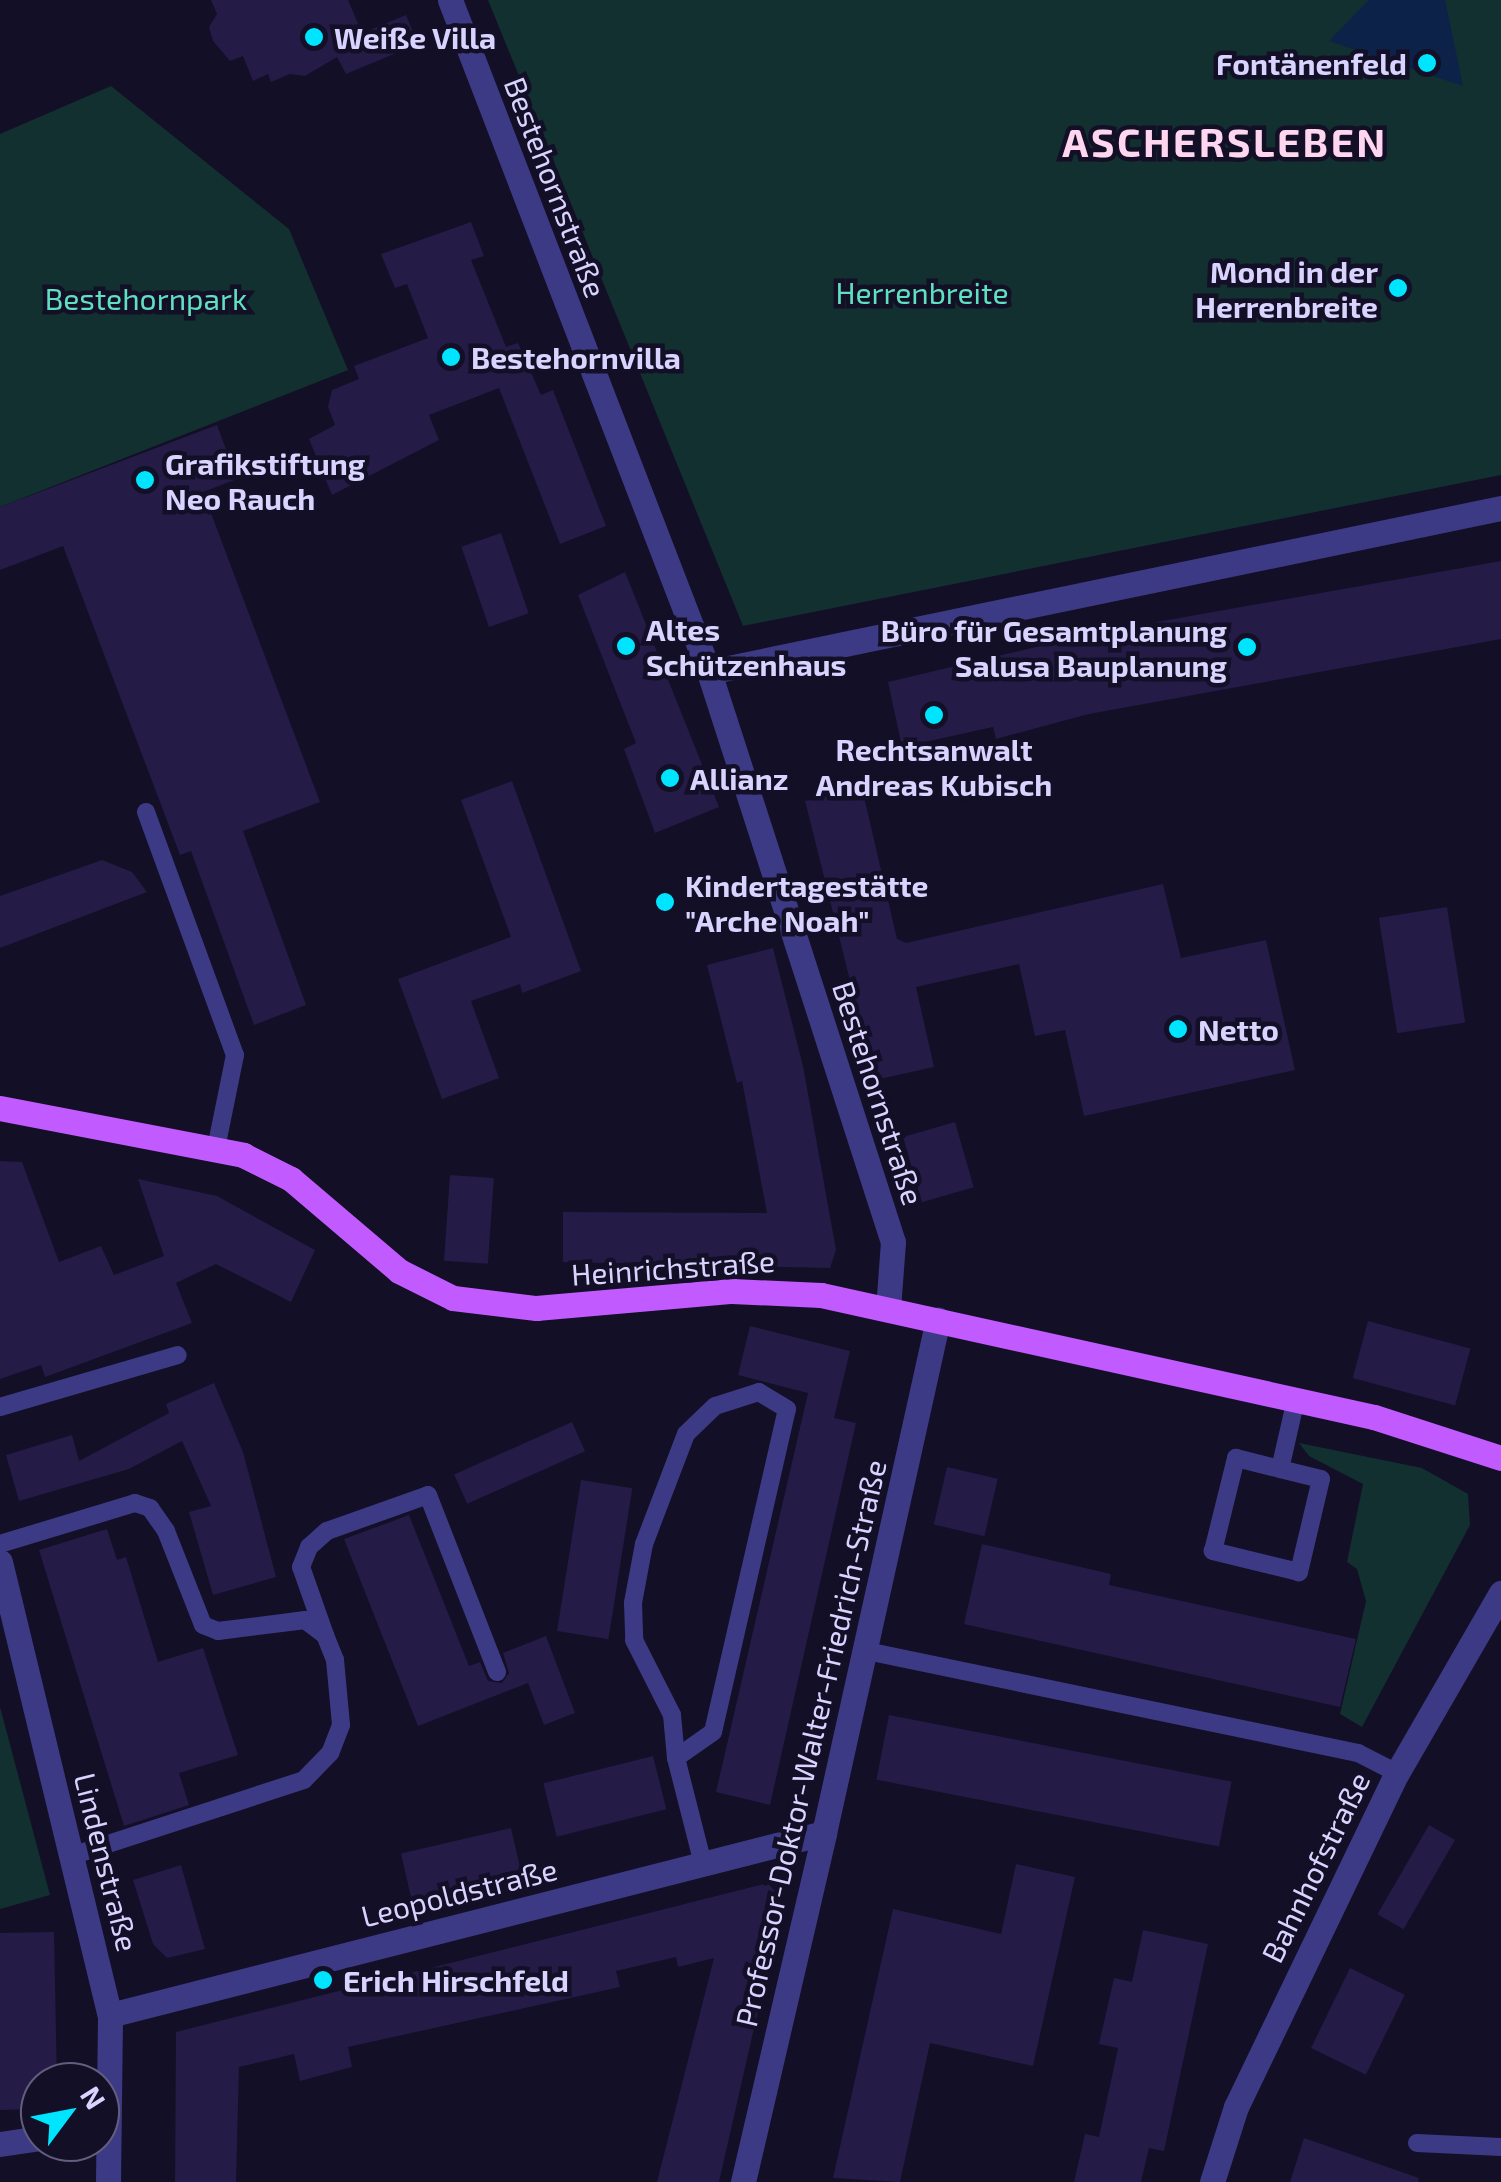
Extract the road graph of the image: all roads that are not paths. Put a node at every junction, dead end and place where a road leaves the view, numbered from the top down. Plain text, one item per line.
1 (450, 0) edge
2 (1501, 508) edge
3 (709, 672) junction
4 (146, 812) dead end
5 (0, 1108) edge
6 (216, 1148) junction
7 (888, 1308) junction
8 (938, 1319) junction
9 (178, 1355) dead end
10 (1296, 1399) junction
11 (0, 1407) edge
12 (1501, 1458) edge
13 (1280, 1470) junction
14 (0, 1544) edge
15 (0, 1562) edge
16 (1501, 1593) edge
17 (325, 1635) junction
18 (862, 1650) junction
19 (497, 1672) dead end
20 (676, 1758) junction
21 (1396, 1773) junction
22 (824, 1833) junction
23 (72, 1856) junction
24 (703, 1864) junction
25 (110, 2014) junction
26 (107, 2062) edge
27 (1417, 2143) dead end
28 (1501, 2146) edge
29 (743, 2182) edge
30 (1212, 2182) edge

1 - 3 street, Bestehornstraße
2 - 3 street
3 - 7 street, Bestehornstraße
4 - 6 lane
5 - 6 main road, Heinrichstraße
6 - 7 main road, Heinrichstraße
7 - 8 main road, Heinrichstraße
8 - 10 main road, Heinrichstraße
8 - 18 street, Professor-Doktor-Walter-Friedrich-Straße
9 - 11 lane
10 - 12 main road, Heinrichstraße
10 - 13 lane
13 - 13 lane
14 - 17 lane
15 - 23 street, Lindenstraße
16 - 21 street, Bahnhofstraße
17 - 19 lane
17 - 23 lane
18 - 21 lane
18 - 22 street, Professor-Doktor-Walter-Friedrich-Straße
20 - 20 lane
20 - 24 lane
21 - 30 street, Bahnhofstraße
22 - 24 street, Leopoldstraße
22 - 29 street, Professor-Doktor-Walter-Friedrich-Straße
23 - 25 street, Lindenstraße
24 - 25 street, Leopoldstraße
25 - 26 street, Lindenstraße
27 - 28 lane

